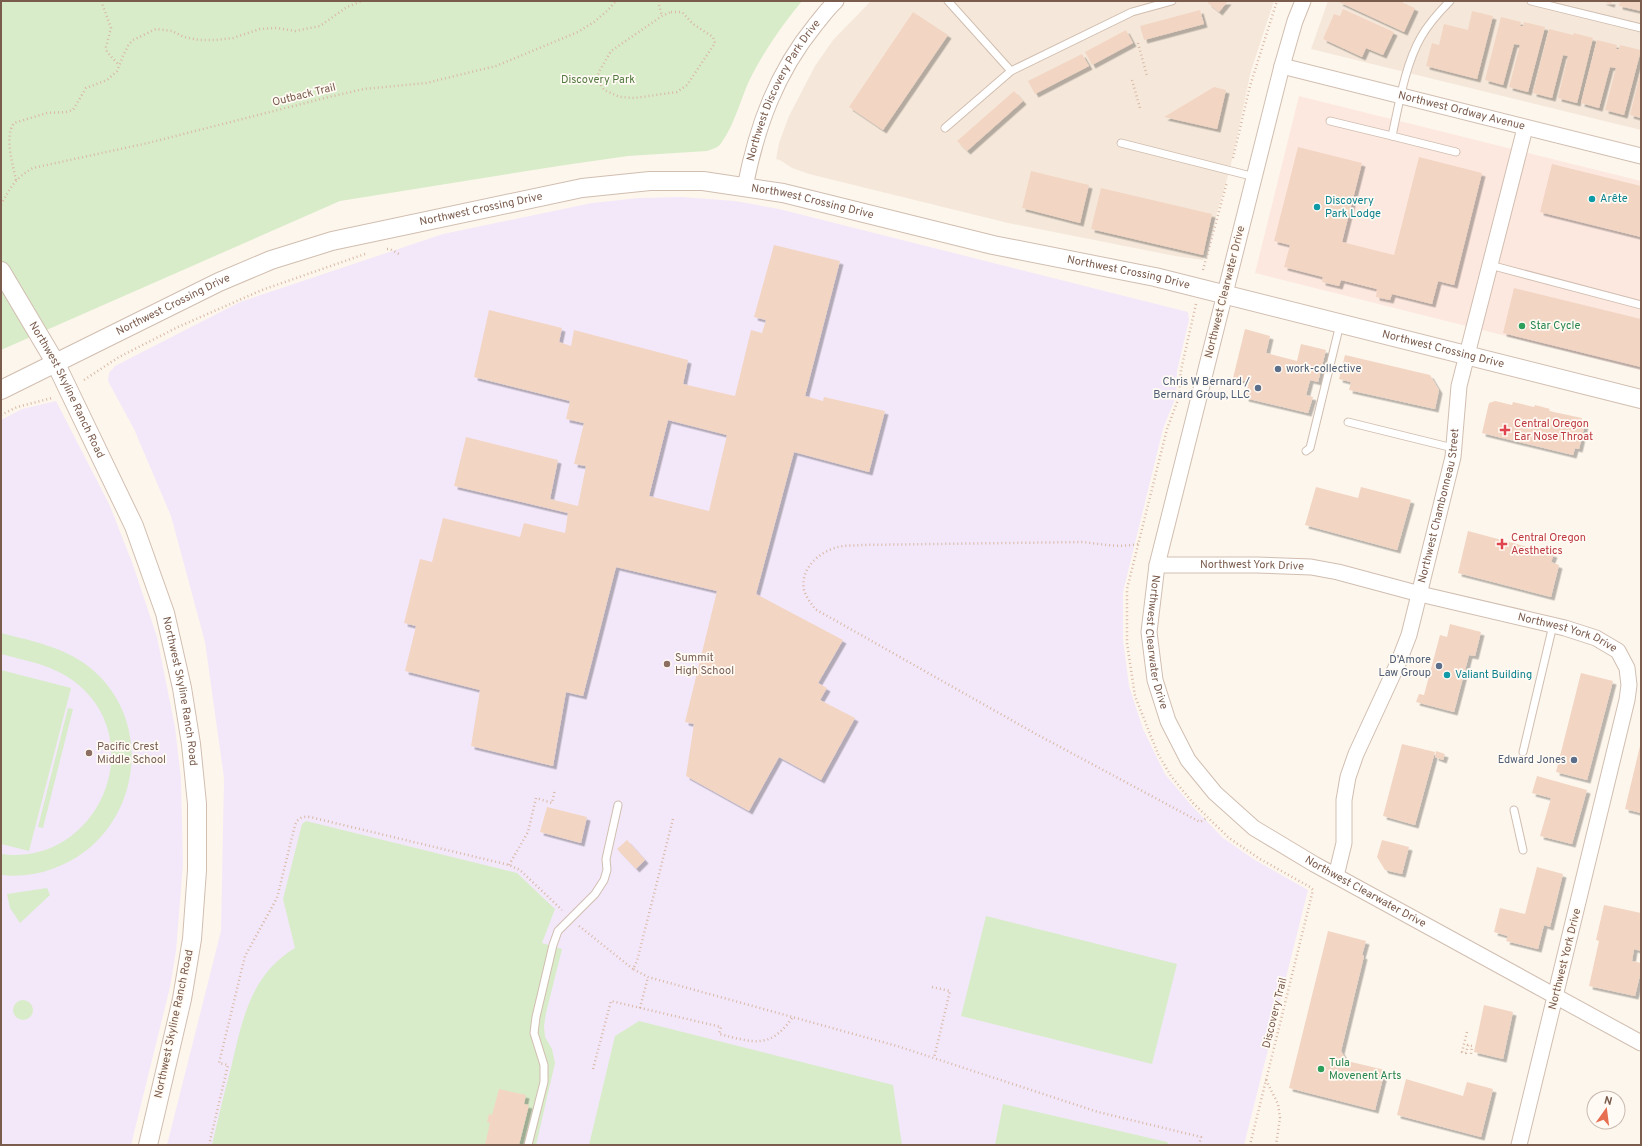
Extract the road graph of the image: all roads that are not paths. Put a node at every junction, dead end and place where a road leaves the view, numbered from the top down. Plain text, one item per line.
1 (836, 1) edge
2 (948, 1) edge
3 (1172, 1) edge
4 (1303, 1) edge
5 (1450, 1) edge
6 (1531, 1) edge
7 (1641, 28) edge
8 (1282, 66) junction
9 (1011, 71) junction
10 (1401, 96) junction
11 (1330, 121) dead end
12 (945, 128) dead end
13 (1525, 128) junction
14 (1392, 136) junction
15 (1121, 143) dead end
16 (1456, 152) dead end
17 (1641, 156) edge
18 (1255, 176) junction
19 (745, 186) junction
20 (1490, 265) junction
21 (1, 270) edge
22 (1225, 295) junction
23 (1641, 305) edge
24 (1340, 324) junction
25 (1468, 355) junction
26 (55, 362) junction
27 (1, 390) edge
28 (1641, 398) edge
29 (1348, 422) dead end
30 (1453, 448) junction
31 (1306, 451) dead end
32 (1156, 565) junction
33 (1420, 594) junction
34 (1553, 625) junction
35 (1523, 752) dead end
36 (618, 805) dead end
37 (1514, 810) dead end
38 (1523, 850) dead end
39 (1336, 876) junction
40 (1556, 997) junction
41 (1641, 1043) edge
42 (148, 1145) edge
43 (528, 1145) edge
44 (1519, 1145) edge

1 - 19 street, Northwest Discovery Park Drive
2 - 9 lane
3 - 9 lane
4 - 8 street, Northwest Clearwater Drive
5 - 10 lane
6 - 7 lane
8 - 10 street, Northwest Ordway Avenue
8 - 18 street, Northwest Clearwater Drive
9 - 12 lane
10 - 13 street, Northwest Ordway Avenue
10 - 14 lane
11 - 14 lane
13 - 17 street, Northwest Ordway Avenue
13 - 20 street, Northwest Chambonneau Street
14 - 16 lane
15 - 18 lane
18 - 22 street, Northwest Clearwater Drive
19 - 22 street, Northwest Crossing Drive
19 - 26 street, Northwest Crossing Drive
20 - 23 lane
20 - 25 street, Northwest Chambonneau Street
21 - 26 street, Northwest Skyline Ranch Road
22 - 24 street, Northwest Crossing Drive
22 - 32 street, Northwest Clearwater Drive
24 - 25 street, Northwest Crossing Drive
24 - 31 lane
25 - 28 street, Northwest Crossing Drive
25 - 30 street, Northwest Chambonneau Street
26 - 27 street, Northwest Crossing Drive
26 - 42 street, Northwest Skyline Ranch Road
29 - 30 lane
30 - 33 street, Northwest Chambonneau Street
32 - 33 street, Northwest York Drive
32 - 39 street, Northwest Clearwater Drive
33 - 34 street, Northwest York Drive
33 - 39 street, Northwest Chambonneau Street
34 - 35 lane
34 - 40 street, Northwest York Drive
36 - 43 lane
37 - 38 lane
39 - 40 street, Northwest Clearwater Drive
40 - 41 street, Northwest Clearwater Drive
40 - 44 street, Northwest York Drive

